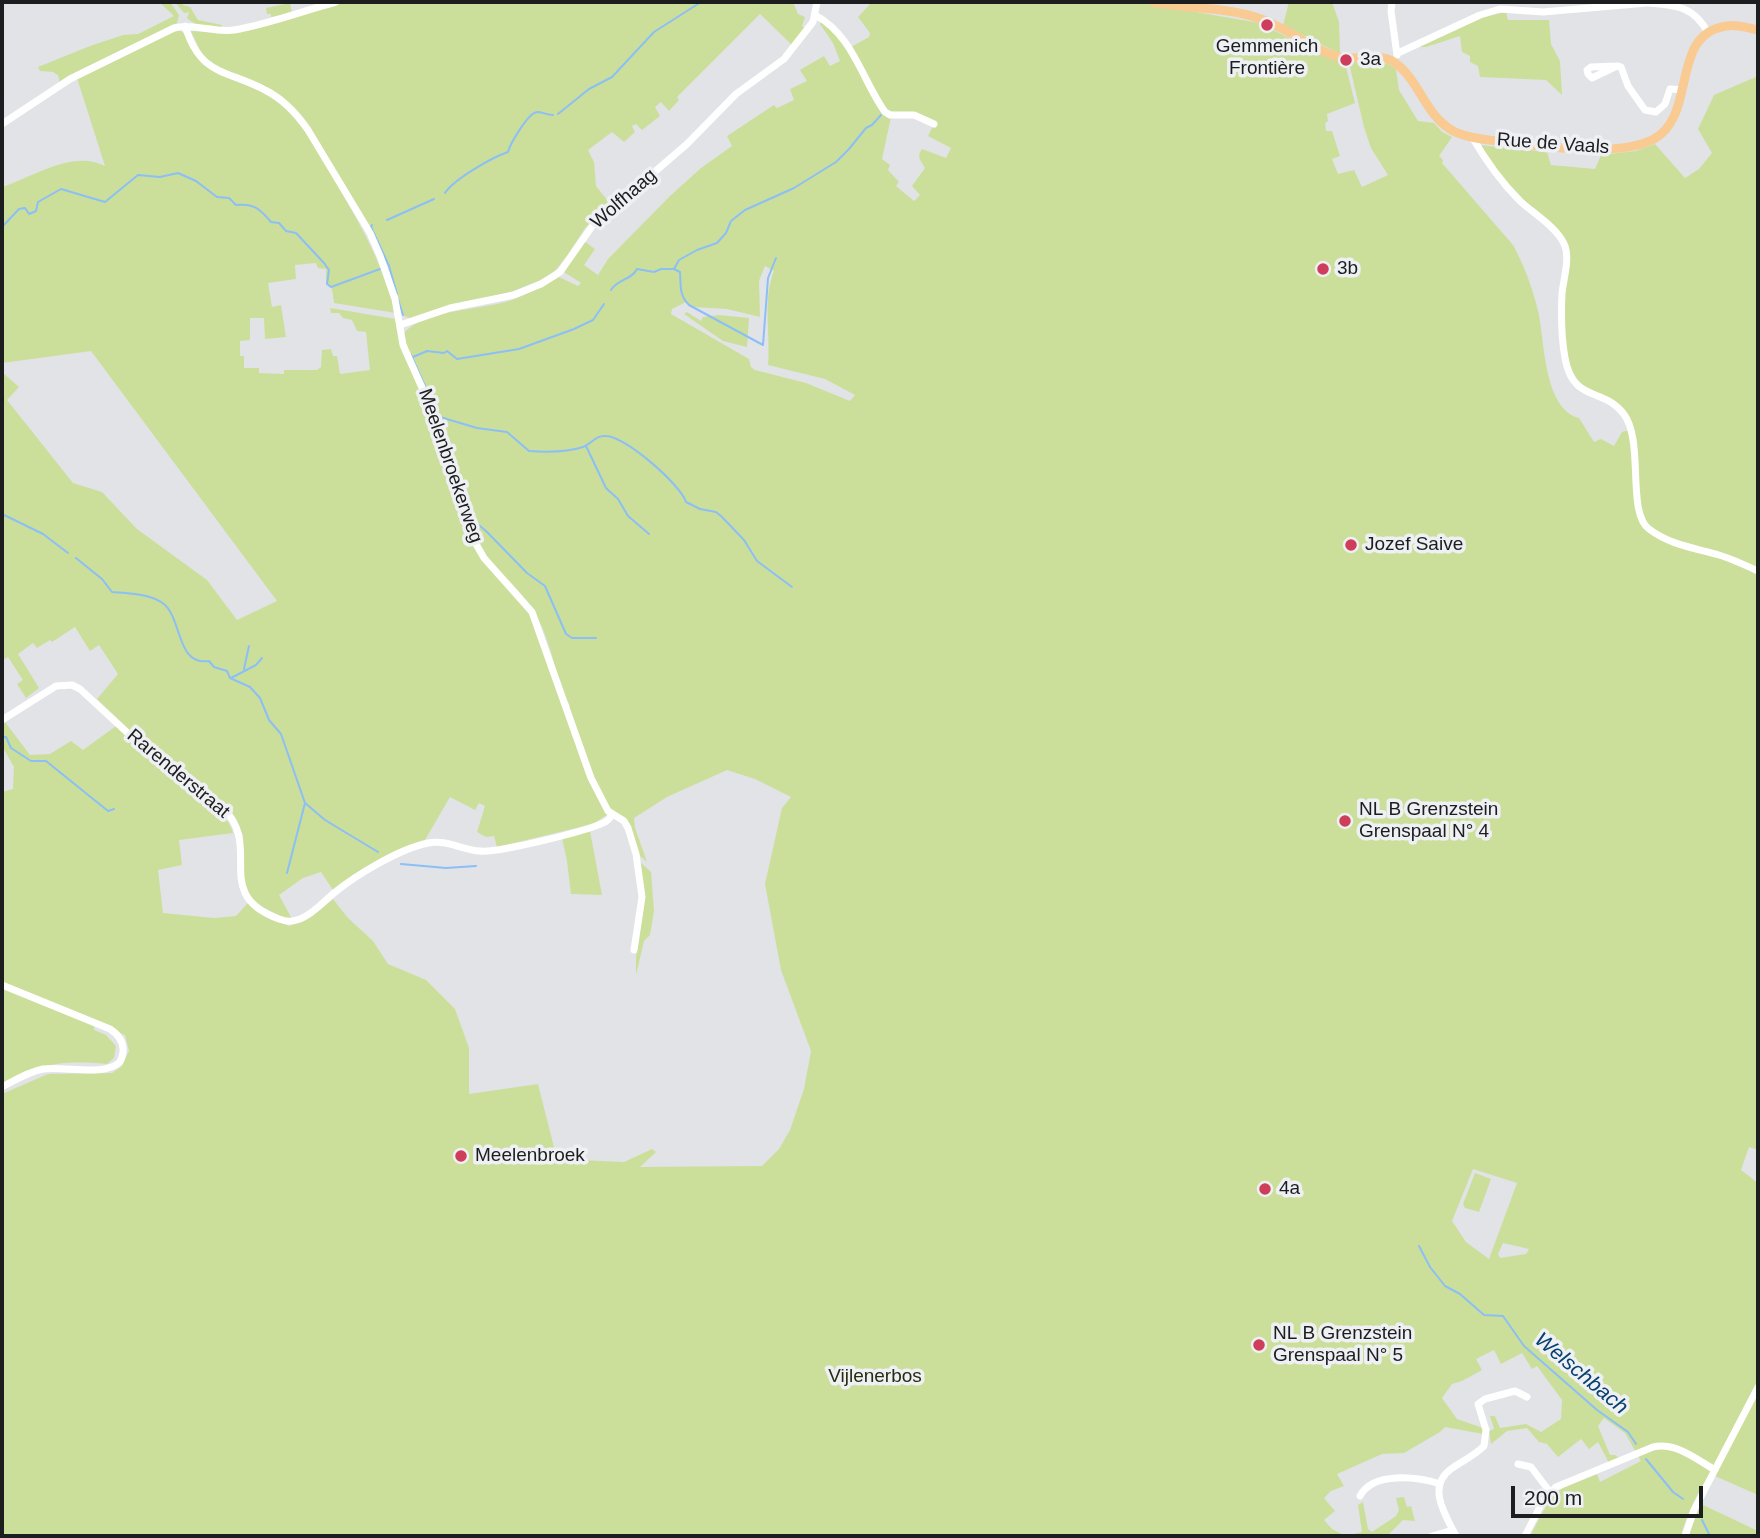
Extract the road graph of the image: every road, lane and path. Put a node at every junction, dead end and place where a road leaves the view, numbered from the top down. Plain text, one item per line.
1 (336, 2) edge
2 (817, 2) edge
3 (1153, 2) edge
4 (1392, 2) edge
5 (815, 15) junction
6 (185, 26) junction
7 (1758, 30) edge
8 (1708, 33) junction
9 (1396, 57) junction
10 (1617, 66) dead end
11 (1683, 90) junction
12 (2, 124) edge
13 (934, 124) dead end
14 (1472, 137) junction
15 (400, 325) junction
16 (1758, 570) edge
17 (2, 720) edge
18 (612, 815) junction
19 (634, 950) dead end
20 (2, 985) edge
21 (2, 1087) edge
22 (1758, 1387) edge
23 (1527, 1397) dead end
24 (1518, 1464) dead end
25 (1715, 1470) junction
26 (1440, 1484) junction
27 (1550, 1492) junction
28 (1360, 1496) dead end
29 (1454, 1533) edge
30 (1432, 1536) edge
31 (1525, 1536) edge
32 (1685, 1536) edge

1 - 6 street
2 - 5 street, Wolfhaag
3 - 9 main road
4 - 9 street
5 - 13 street
5 - 15 street, Wolfhaag
6 - 12 street
6 - 15 street, Meelenbroekerweg
7 - 8 main road
8 - 9 street
8 - 11 main road, Rue de Vaals
9 - 14 main road, Rue de Vaals
10 - 11 street
11 - 14 main road, Rue de Vaals
14 - 16 street
15 - 18 street, Meelenbroekerweg
17 - 18 street, Rarenderstraat
18 - 19 street, Meelenbroekerweg
20 - 21 street
22 - 25 street
23 - 26 street
24 - 27 street
25 - 27 street
25 - 32 street
26 - 28 street
26 - 29 street
27 - 31 street
29 - 30 street

